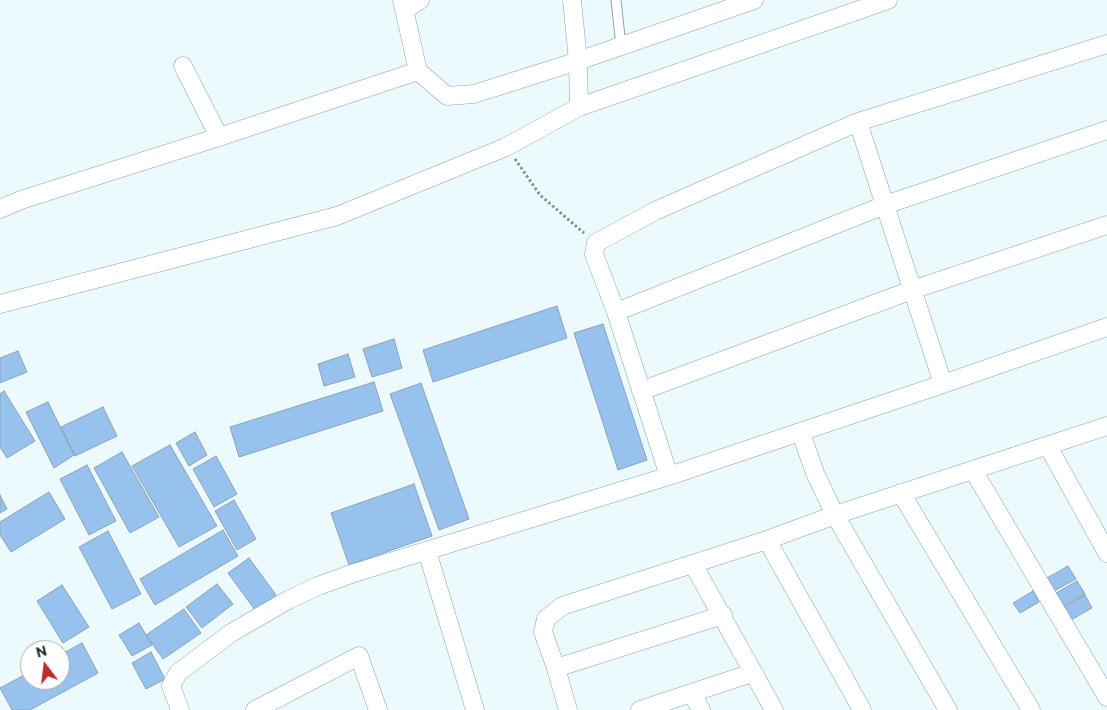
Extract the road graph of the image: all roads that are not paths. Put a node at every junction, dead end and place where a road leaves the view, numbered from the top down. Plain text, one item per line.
1 (420, 0) edge
2 (572, 0) edge
3 (616, 0) edge
4 (754, 0) edge
5 (888, 0) edge
6 (404, 5) edge
7 (1107, 44) edge
8 (621, 46) junction
9 (578, 61) junction
10 (183, 66) dead end
11 (418, 71) junction
12 (579, 107) junction
13 (858, 122) junction
14 (1107, 130) edge
15 (219, 137) junction
16 (885, 205) junction
17 (0, 209) edge
18 (1107, 225) edge
19 (912, 290) junction
20 (0, 304) edge
21 (616, 312) junction
22 (1107, 327) edge
23 (943, 384) junction
24 (641, 391) junction
25 (1107, 426) edge
26 (801, 433) junction
27 (1048, 446) junction
28 (973, 470) junction
29 (669, 476) junction
30 (901, 493) junction
31 (835, 515) junction
32 (767, 540) junction
33 (427, 551) junction
34 (1107, 553) edge
35 (693, 564) junction
36 (723, 615) junction
37 (556, 668) junction
38 (752, 672) junction
39 (692, 694) junction
40 (1107, 698) edge
41 (180, 710) edge
42 (255, 710) edge
43 (378, 710) edge
44 (475, 710) edge
45 (568, 710) edge
46 (640, 710) edge
47 (701, 710) edge
48 (774, 710) edge
49 (862, 710) edge
50 (948, 710) edge
51 (1031, 710) edge

1 - 6 street
2 - 9 street
3 - 8 lane
4 - 8 street
5 - 12 street
6 - 11 street
7 - 13 street
8 - 9 street
9 - 11 street
9 - 12 street
10 - 15 street
11 - 15 street
12 - 20 street
13 - 16 street
13 - 21 street
14 - 16 street
15 - 17 street
16 - 19 street
16 - 21 street
18 - 19 street
19 - 23 street
19 - 24 street
21 - 24 street
22 - 23 street
23 - 26 street
24 - 29 street
25 - 27 street
26 - 29 street
26 - 31 street
27 - 28 street
27 - 34 street
28 - 30 street
28 - 40 street
29 - 33 street
30 - 31 street
30 - 51 street
31 - 32 street
31 - 50 street
32 - 35 street
32 - 49 street
33 - 41 street
33 - 44 street
35 - 36 street
35 - 37 street
36 - 37 street
36 - 38 street
37 - 45 street
38 - 39 street
38 - 48 street
39 - 46 street
39 - 47 street
42 - 43 street

